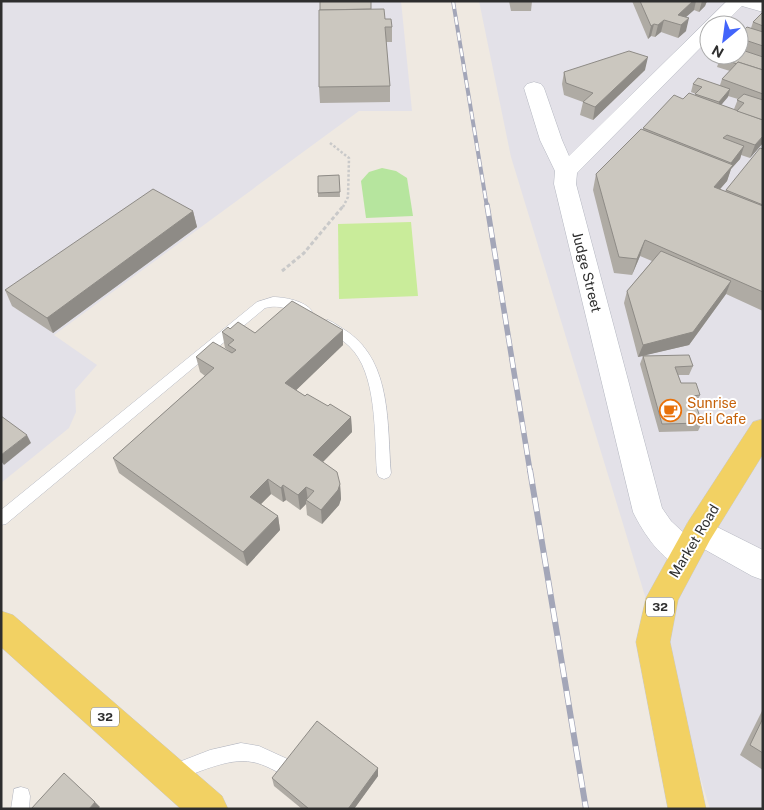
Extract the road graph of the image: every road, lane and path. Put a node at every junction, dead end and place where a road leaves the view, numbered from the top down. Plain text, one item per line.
1 (737, 1) edge
2 (744, 1) edge
3 (763, 7) edge
4 (723, 15) edge
5 (699, 39) edge
6 (534, 88) dead end
7 (330, 143) dead end
8 (566, 172) junction
9 (282, 271) dead end
10 (763, 430) edge
11 (384, 473) dead end
12 (1, 519) edge
13 (692, 543) junction
14 (763, 566) edge
15 (1, 626) edge
16 (288, 768) edge
17 (169, 774) junction
18 (209, 809) edge
19 (687, 809) edge

1 - 4 street
2 - 3 street
5 - 8 street
6 - 8 street
7 - 9 path
8 - 13 street, Judge Street
10 - 13 main road, Market Road / 32
11 - 12 lane
13 - 14 street, Judge Street
13 - 19 main road, Market Road / 32
15 - 17 main road, 32
16 - 17 lane
17 - 18 main road, 32

